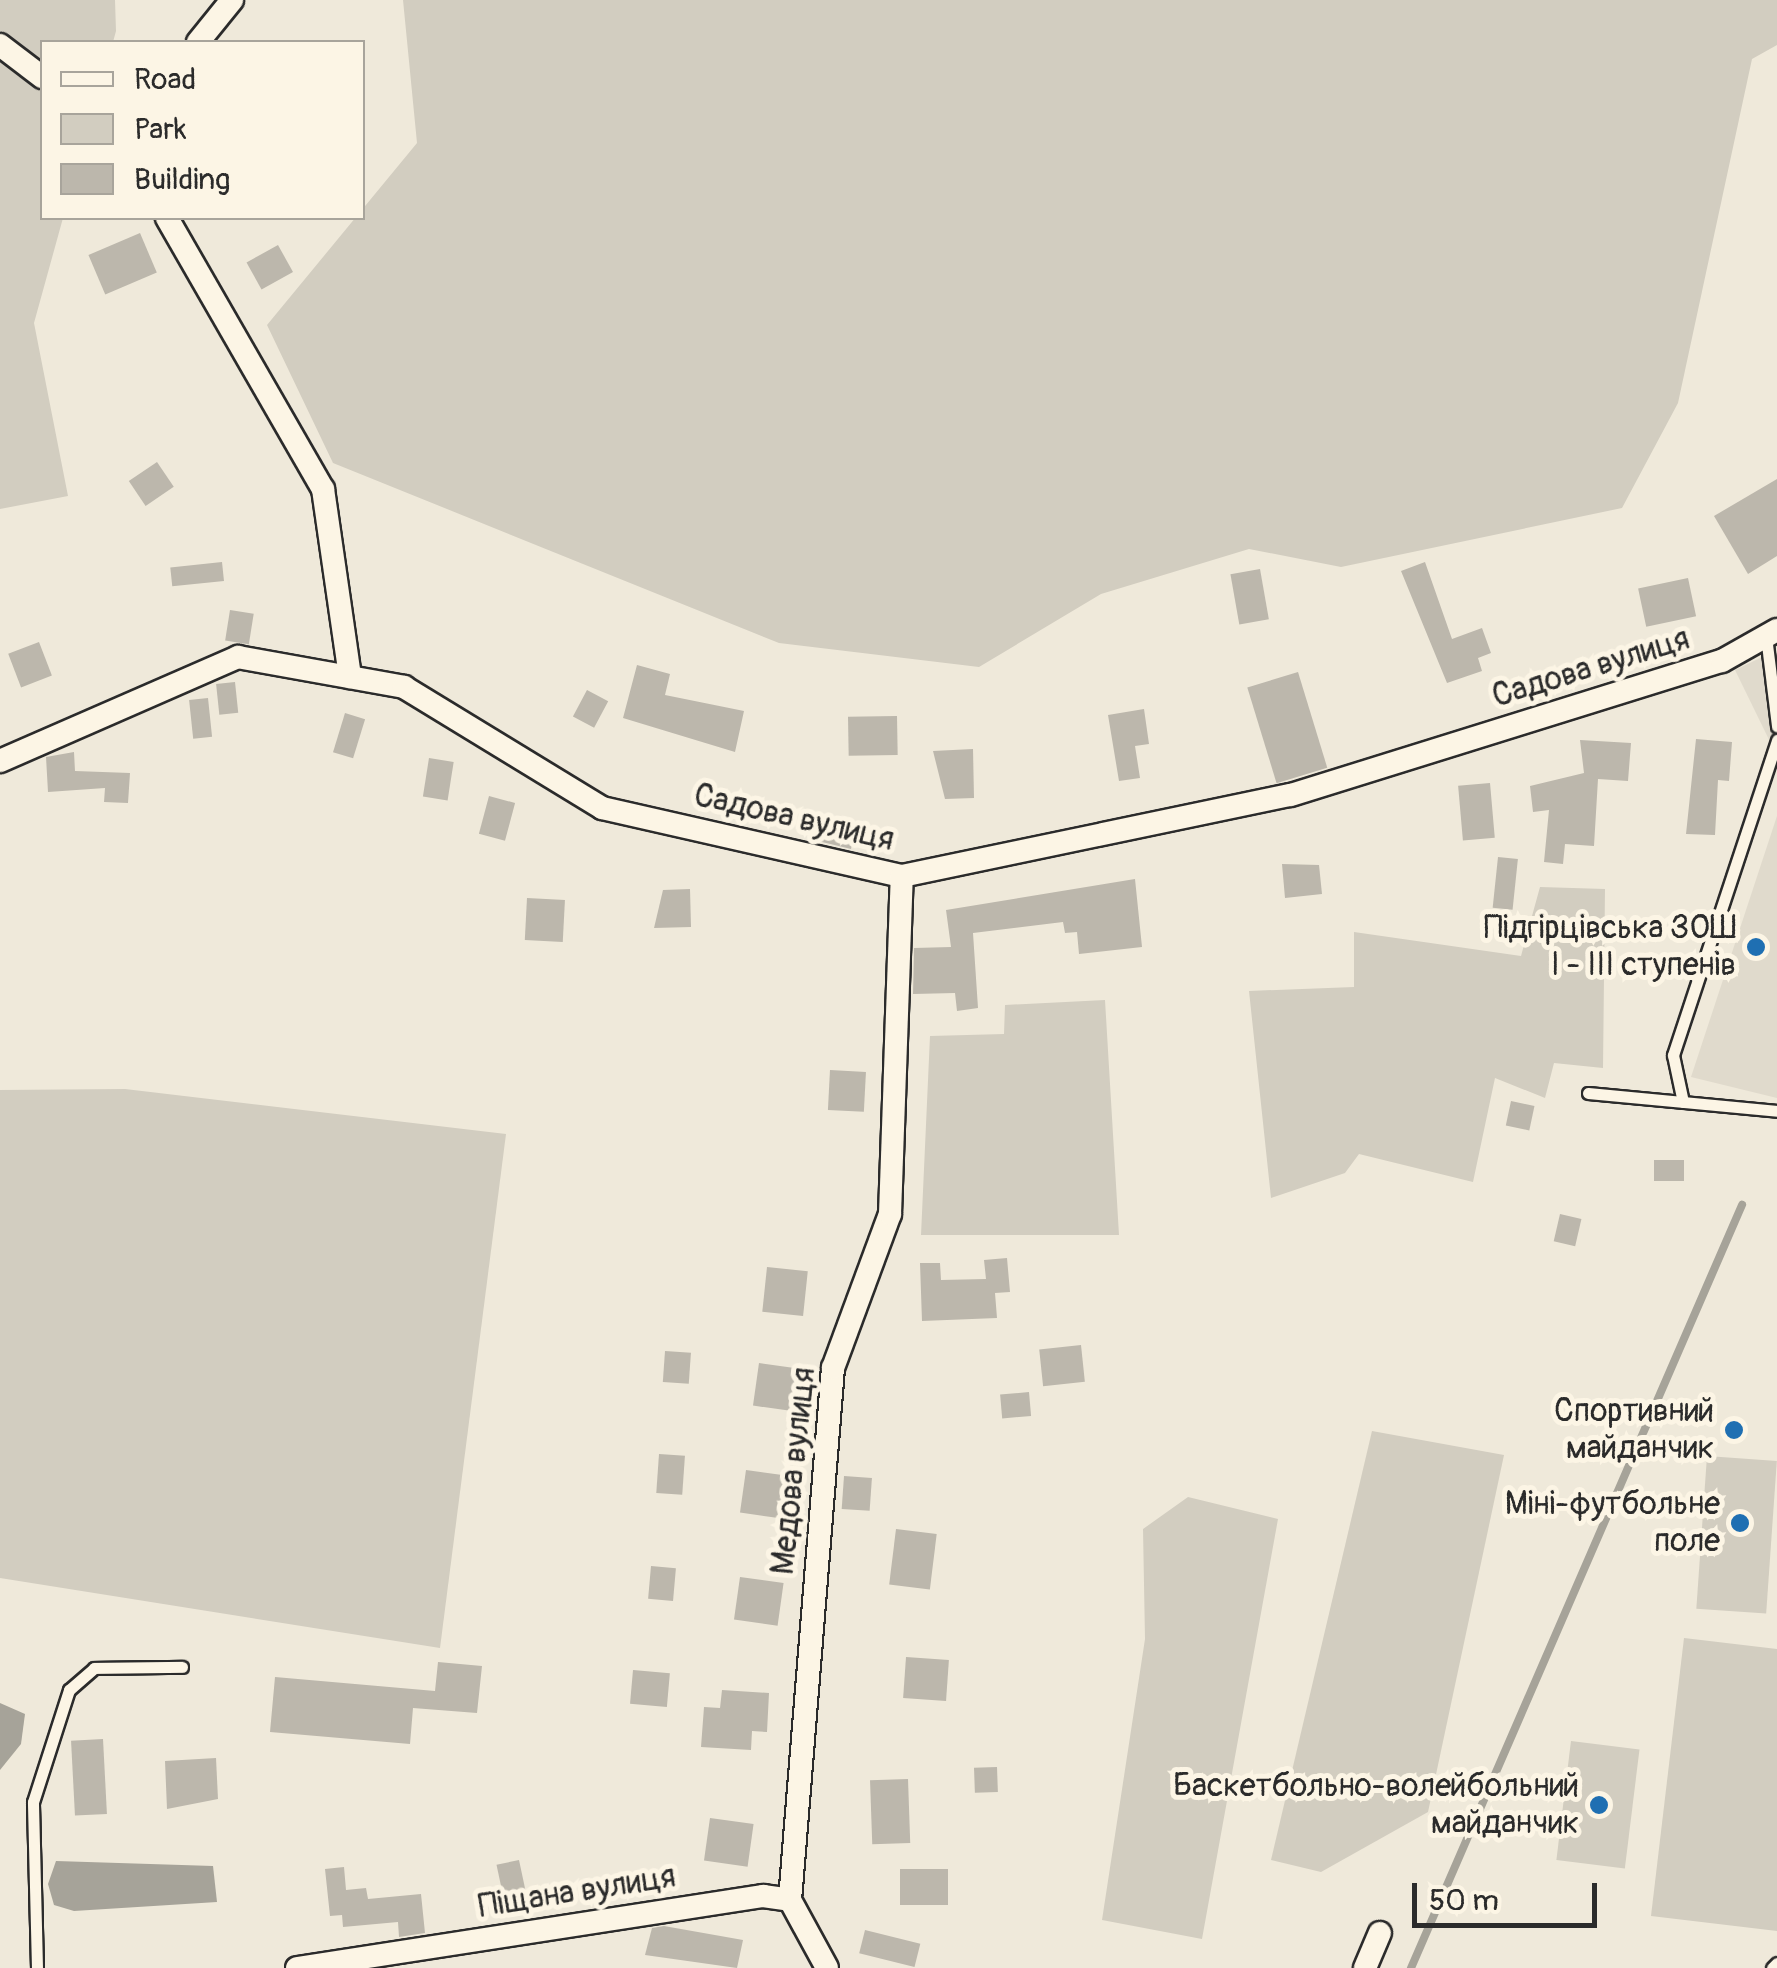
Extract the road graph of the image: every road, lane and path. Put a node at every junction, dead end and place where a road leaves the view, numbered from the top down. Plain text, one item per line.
1 (232, 0) edge
2 (200, 40) edge
3 (0, 44) edge
4 (40, 76) edge
5 (168, 220) edge
6 (1771, 633) edge
7 (350, 677) junction
8 (1777, 726) edge
9 (1777, 740) edge
10 (0, 762) edge
11 (902, 876) junction
12 (1588, 1093) dead end
13 (1683, 1102) junction
14 (1777, 1112) edge
15 (182, 1667) dead end
16 (790, 1900) junction
17 (1380, 1933) dead end
18 (37, 1968) edge
19 (297, 1968) edge
20 (827, 1968) edge
21 (1365, 1968) edge

1 - 2 street
3 - 4 street
5 - 7 street
6 - 8 lane
6 - 11 street, Садова вулиця
7 - 10 street, Садова вулиця
7 - 11 street, Садова вулиця
9 - 13 lane
11 - 16 street, Медова вулиця
12 - 13 lane
13 - 14 lane
15 - 18 lane
16 - 19 street, Піщана вулиця
16 - 20 street
17 - 21 street

